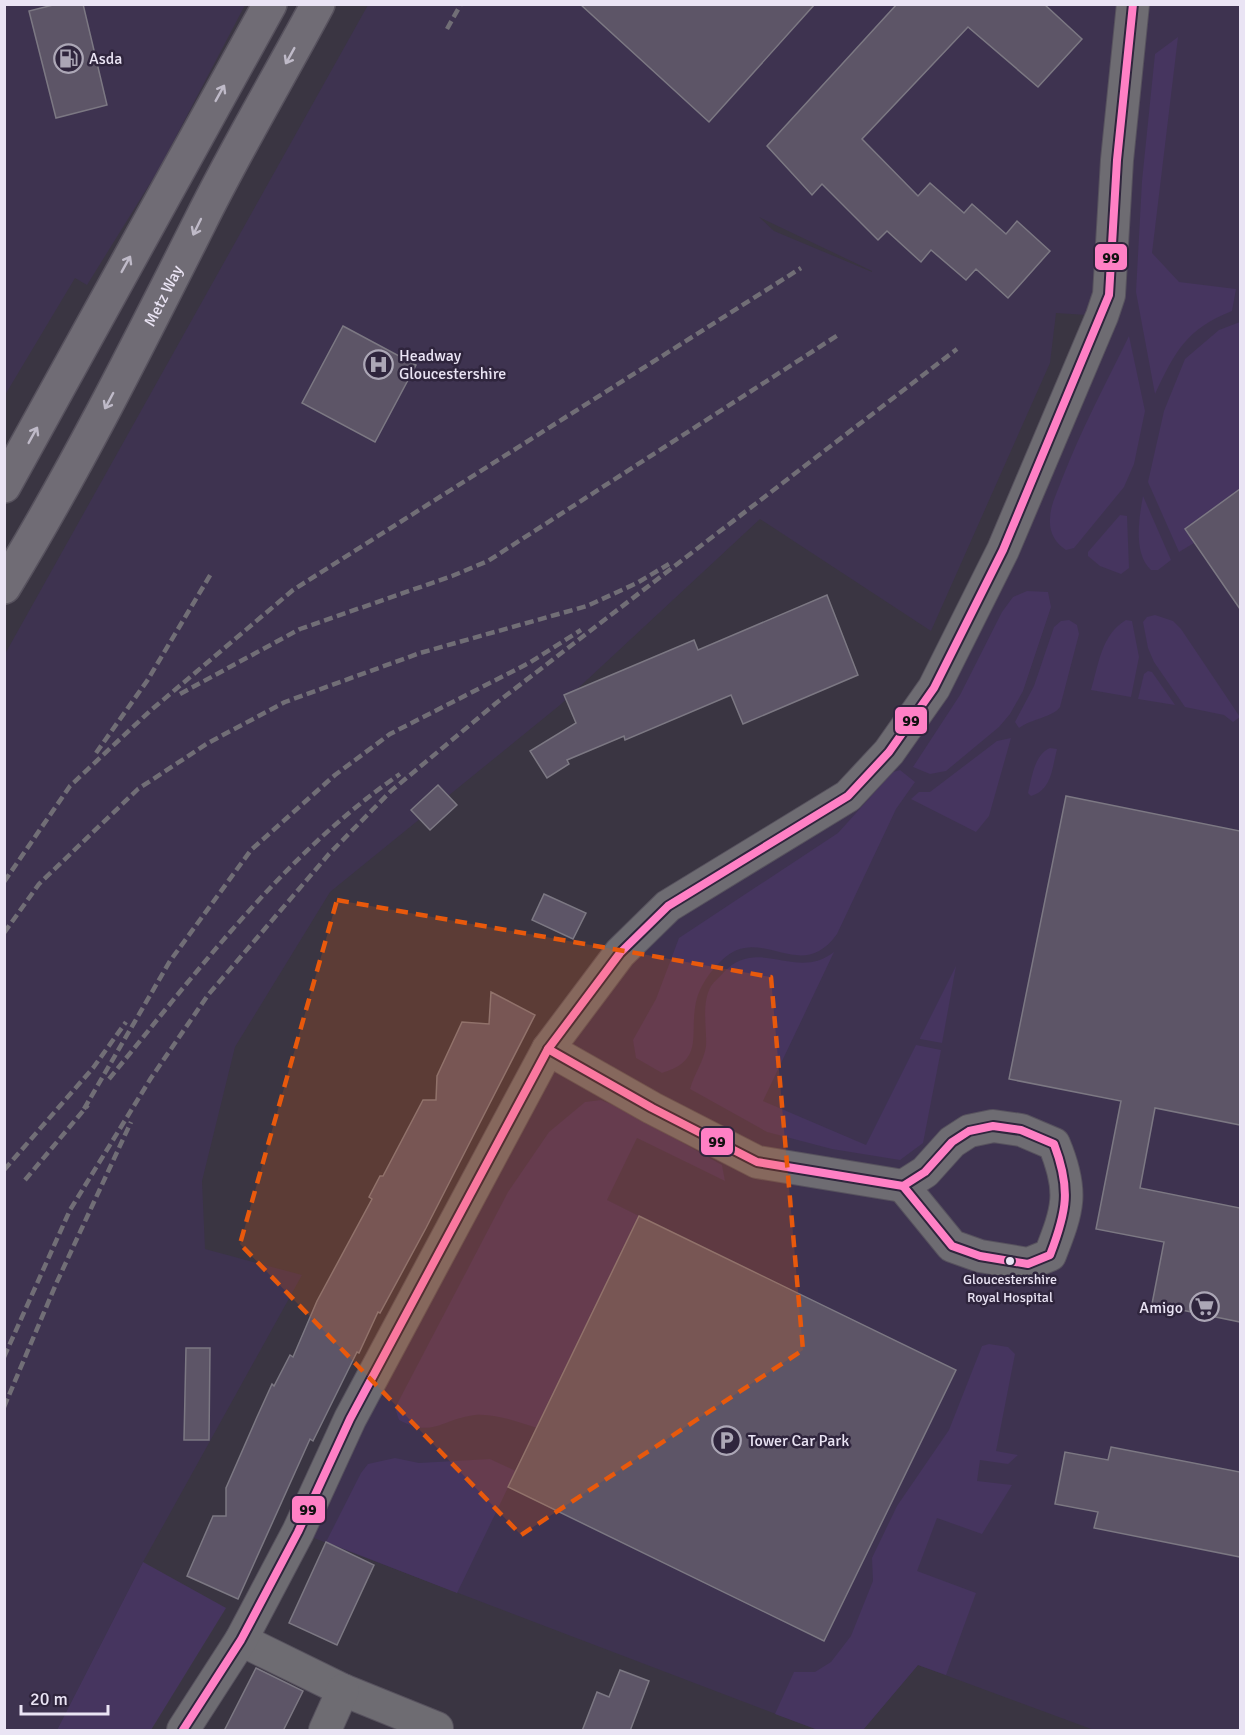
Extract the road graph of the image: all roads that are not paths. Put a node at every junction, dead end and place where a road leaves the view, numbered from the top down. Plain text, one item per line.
1 (270, 4) edge
2 (318, 4) edge
3 (1133, 4) edge
4 (4, 486) edge
5 (4, 587) edge
6 (548, 1049) junction
7 (903, 1186) junction
8 (241, 1640) junction
9 (343, 1690) junction
10 (403, 1723) edge
11 (437, 1728) dead end
12 (183, 1731) edge
13 (325, 1731) edge

4 -> 1 main road
2 -> 5 main road, Metz Way
3 - 6 street
6 - 7 street
6 - 8 street
7 - 7 street
8 - 9 street
8 - 12 street
9 - 10 street
9 - 13 street
10 - 11 street

